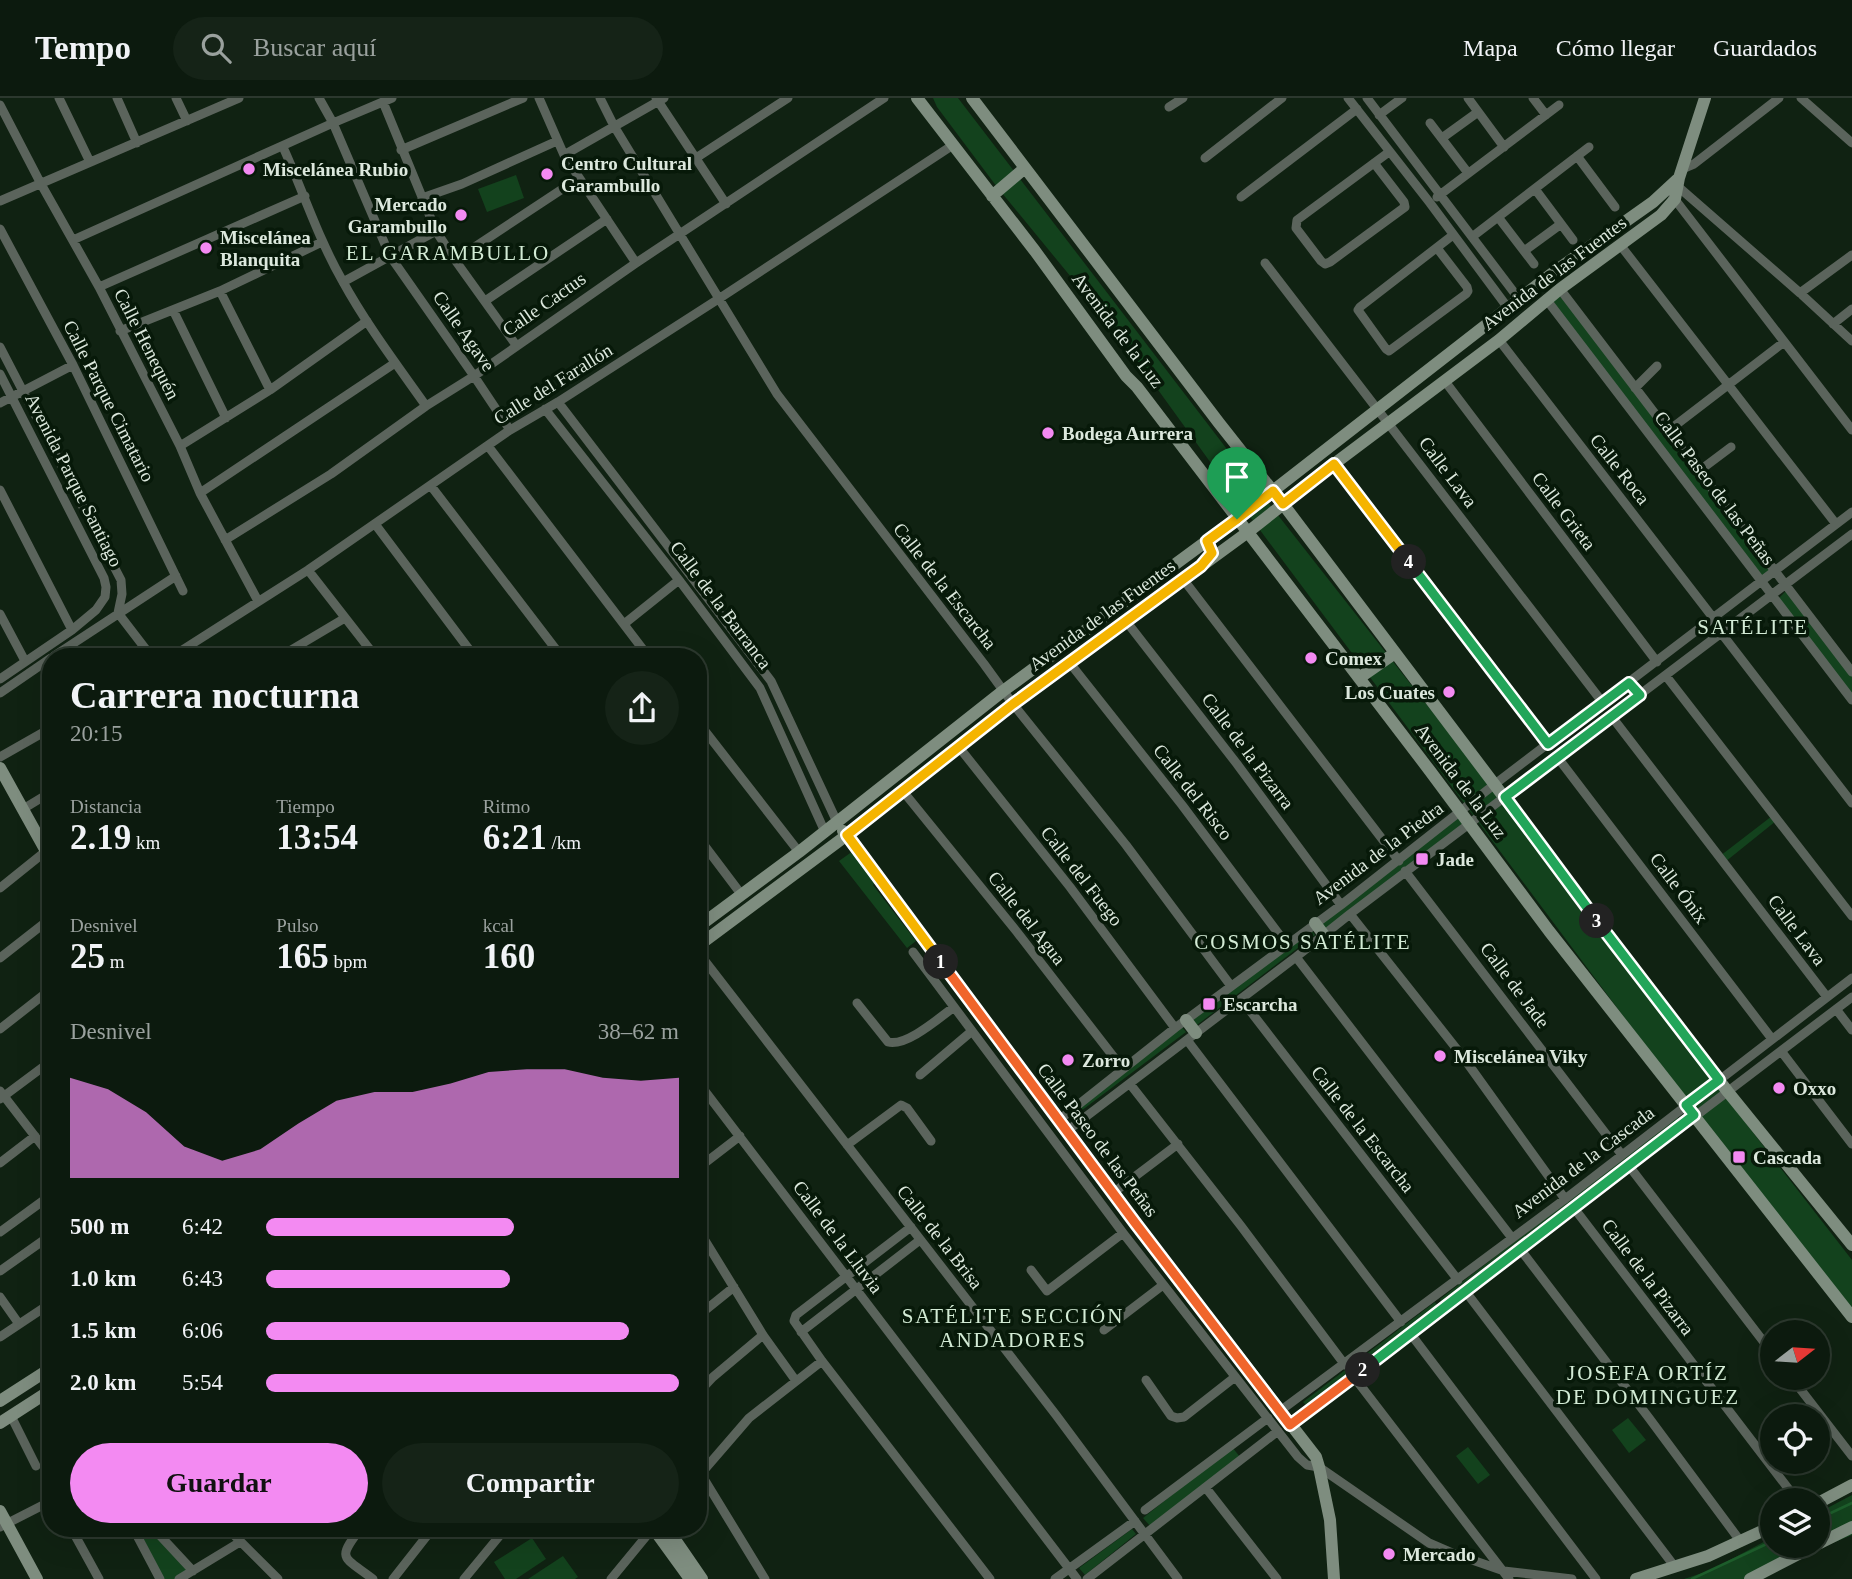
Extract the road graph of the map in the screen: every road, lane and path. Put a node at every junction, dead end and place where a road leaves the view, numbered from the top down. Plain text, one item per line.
1 (58, 98) edge
2 (117, 98) edge
3 (176, 98) edge
4 (237, 98) edge
5 (319, 98) edge
6 (523, 98) edge
7 (539, 98) edge
8 (600, 98) edge
9 (788, 98) edge
10 (884, 98) edge
11 (917, 98) edge
12 (972, 98) edge
13 (1183, 98) edge
14 (1282, 98) edge
15 (1348, 98) edge
16 (1367, 98) edge
17 (1402, 98) edge
18 (1468, 98) edge
19 (1533, 98) edge
20 (1705, 98) edge
21 (1779, 98) edge
22 (1801, 98) edge
23 (659, 99) edge
24 (388, 100) edge
25 (0, 105) edge
26 (1559, 105) dead end
27 (1169, 107) dead end
28 (1357, 109) junction
29 (1478, 111) junction
30 (1379, 115) junction
31 (1546, 115) junction
32 (187, 121) junction
33 (333, 123) junction
34 (1430, 123) dead end
35 (614, 126) junction
36 (1850, 137) edge
37 (1441, 138) junction
38 (557, 141) junction
39 (137, 143) junction
40 (953, 145) junction
41 (283, 147) junction
42 (1504, 147) junction
43 (1589, 147) dead end
44 (401, 150) junction
45 (1389, 152) junction
46 (564, 155) junction
47 (1577, 156) junction
48 (695, 158) junction
49 (1205, 158) dead end
50 (90, 162) junction
51 (1374, 163) junction
52 (1025, 168) junction
53 (1468, 173) junction
54 (579, 178) junction
55 (41, 184) junction
56 (1676, 184) junction
57 (1535, 189) junction
58 (1440, 195) junction
59 (305, 196) junction
60 (992, 196) junction
61 (1241, 197) dead end
62 (422, 198) junction
63 (0, 201) edge
64 (1430, 203) junction
65 (726, 204) junction
66 (1615, 207) dead end
67 (1498, 217) junction
68 (607, 219) junction
69 (1561, 224) junction
70 (0, 229) edge
71 (436, 231) junction
72 (680, 234) junction
73 (1453, 235) junction
74 (1472, 237) junction
75 (73, 240) junction
76 (1573, 240) dead end
77 (322, 242) junction
78 (1621, 246) junction
79 (1437, 247) junction
80 (1524, 251) junction
81 (1852, 255) edge
82 (390, 256) junction
83 (455, 260) junction
84 (636, 262) junction
85 (1265, 263) dead end
86 (1534, 264) dead end
87 (343, 282) junction
88 (99, 287) junction
89 (1560, 289) junction
90 (219, 291) junction
91 (1800, 293) junction
92 (720, 298) junction
93 (1519, 299) junction
94 (1546, 299) junction
95 (485, 301) junction
96 (1508, 308) junction
97 (1852, 309) edge
98 (173, 310) junction
99 (367, 321) junction
100 (1833, 324) junction
101 (121, 331) junction
102 (1499, 340) junction
103 (1852, 341) edge
104 (1784, 342) junction
105 (516, 345) junction
106 (0, 347) edge
107 (395, 363) junction
108 (73, 365) junction
109 (1657, 366) dead end
110 (0, 374) edge
111 (474, 376) junction
112 (1444, 380) junction
113 (1729, 384) junction
114 (1635, 388) junction
115 (270, 390) junction
116 (23, 391) junction
117 (12, 397) junction
118 (558, 402) junction
119 (0, 403) edge
120 (426, 407) junction
121 (545, 409) junction
122 (1379, 410) junction
123 (226, 418) junction
124 (1388, 422) junction
125 (510, 430) junction
126 (1852, 430) edge
127 (1668, 431) junction
128 (180, 446) junction
129 (488, 446) junction
130 (1731, 447) dead end
131 (1334, 464) junction
132 (1699, 471) junction
133 (431, 486) junction
134 (0, 491) edge
135 (1273, 491) junction
136 (200, 492) junction
137 (1283, 504) junction
138 (1852, 512) edge
139 (1237, 519) junction
140 (376, 524) junction
141 (1836, 524) junction
142 (1248, 532) junction
143 (225, 540) junction
144 (1850, 540) edge
145 (1207, 541) junction
146 (1201, 566) junction
147 (308, 570) junction
148 (1775, 572) junction
149 (176, 576) junction
150 (1183, 579) junction
151 (679, 580) junction
152 (1762, 581) junction
153 (1786, 585) junction
154 (183, 591) dead end
155 (1773, 595) junction
156 (258, 601) junction
157 (118, 613) junction
158 (0, 614) edge
159 (345, 618) junction
160 (1714, 619) junction
161 (1126, 621) junction
162 (624, 624) junction
163 (72, 630) junction
164 (1722, 634) junction
165 (44, 648) edge
166 (66, 648) edge
167 (145, 648) edge
168 (185, 648) edge
169 (303, 648) edge
170 (368, 648) edge
171 (468, 648) edge
172 (555, 648) edge
173 (642, 648) edge
174 (42, 649) edge
175 (1395, 653) junction
176 (25, 660) junction
177 (1069, 662) junction
178 (1657, 662) junction
179 (42, 664) edge
180 (1852, 672) edge
181 (1666, 676) junction
182 (1359, 678) junction
183 (0, 679) edge
184 (1629, 683) junction
185 (1003, 691) junction
186 (0, 693) edge
187 (1640, 695) junction
188 (1852, 700) edge
189 (1603, 703) junction
190 (1013, 704) junction
191 (1612, 716) junction
192 (42, 733) edge
193 (707, 734) edge
194 (1548, 744) junction
195 (958, 746) junction
196 (0, 757) edge
197 (1558, 758) junction
198 (0, 768) edge
199 (1495, 784) junction
200 (902, 790) junction
201 (42, 797) edge
202 (1505, 797) junction
203 (1852, 803) edge
204 (23, 809) junction
205 (1461, 812) junction
206 (837, 822) junction
207 (1470, 825) junction
208 (825, 832) junction
209 (847, 835) junction
210 (42, 844) edge
211 (834, 845) junction
212 (707, 849) edge
213 (799, 852) junction
214 (42, 859) edge
215 (1399, 861) junction
216 (1405, 872) junction
217 (0, 888) edge
218 (741, 894) junction
219 (1341, 905) junction
220 (1350, 914) junction
221 (1852, 916) edge
222 (707, 920) edge
223 (1315, 923) junction
224 (42, 925) edge
225 (1324, 934) junction
226 (707, 939) edge
227 (1287, 945) junction
228 (913, 952) dead end
229 (1296, 957) junction
230 (0, 958) edge
231 (707, 964) edge
232 (1852, 978) edge
233 (1231, 986) junction
234 (42, 996) edge
235 (1827, 997) junction
236 (1852, 997) edge
237 (1241, 999) junction
238 (857, 1003) dead end
239 (954, 1007) junction
240 (1836, 1009) junction
241 (1181, 1024) junction
242 (0, 1030) edge
243 (1852, 1030) edge
244 (972, 1031) junction
245 (1192, 1036) junction
246 (1772, 1039) junction
247 (1781, 1051) junction
248 (1123, 1069) junction
249 (42, 1070) edge
250 (920, 1075) dead end
251 (1717, 1082) junction
252 (1130, 1084) junction
253 (707, 1094) edge
254 (1, 1096) edge
255 (1721, 1097) junction
256 (1690, 1110) junction
257 (1059, 1120) junction
258 (1067, 1131) junction
259 (35, 1136) junction
260 (740, 1136) junction
261 (931, 1141) dead end
262 (1178, 1144) junction
263 (1852, 1144) edge
264 (42, 1145) edge
265 (846, 1145) junction
266 (1622, 1155) junction
267 (707, 1161) edge
268 (0, 1163) edge
269 (1629, 1166) junction
270 (1113, 1194) junction
271 (1565, 1199) junction
272 (42, 1202) edge
273 (1574, 1208) junction
274 (911, 1227) junction
275 (0, 1232) edge
276 (1123, 1234) junction
277 (1512, 1238) junction
278 (920, 1240) junction
279 (42, 1241) edge
280 (1852, 1245) edge
281 (707, 1246) edge
282 (1520, 1249) junction
283 (1031, 1270) dead end
284 (0, 1271) edge
285 (847, 1276) junction
286 (1458, 1280) junction
287 (1163, 1285) junction
288 (734, 1287) junction
289 (857, 1290) junction
290 (1466, 1292) junction
291 (0, 1297) edge
292 (1436, 1297) junction
293 (1444, 1307) junction
294 (42, 1309) edge
295 (707, 1309) edge
296 (1852, 1317) edge
297 (1401, 1322) junction
298 (19, 1324) junction
299 (1104, 1330) dead end
300 (801, 1332) junction
301 (1410, 1333) junction
302 (763, 1335) junction
303 (0, 1337) edge
304 (1760, 1337) edge
305 (822, 1361) junction
306 (1345, 1365) junction
307 (42, 1374) edge
308 (1235, 1377) junction
309 (1354, 1377) junction
310 (1146, 1380) dead end
311 (796, 1381) junction
312 (707, 1384) edge
313 (1801, 1390) edge
314 (42, 1396) edge
315 (0, 1401) edge
316 (1280, 1412) junction
317 (1268, 1418) junction
318 (5, 1419) edge
319 (1284, 1428) junction
320 (1852, 1457) edge
321 (36, 1466) dead end
322 (707, 1467) edge
323 (1319, 1467) junction
324 (1852, 1485) edge
325 (707, 1486) edge
326 (1206, 1488) junction
327 (1788, 1488) edge
328 (1830, 1497) edge
329 (42, 1506) edge
330 (1145, 1510) dead end
331 (0, 1511) edge
332 (1135, 1521) junction
333 (4, 1526) edge
334 (1852, 1527) edge
335 (1760, 1532) edge
336 (1145, 1535) junction
337 (76, 1537) edge
338 (138, 1537) edge
339 (161, 1537) edge
340 (235, 1537) edge
341 (354, 1537) edge
342 (426, 1537) edge
343 (499, 1537) edge
344 (646, 1537) edge
345 (660, 1537) edge
346 (672, 1537) edge
347 (1830, 1538) edge
348 (240, 1542) junction
349 (1741, 1542) junction
350 (1791, 1558) edge
351 (1675, 1567) junction
352 (1069, 1568) junction
353 (192, 1571) junction
354 (1506, 1575) edge
355 (692, 1576) edge
356 (37, 1579) edge
357 (99, 1579) edge
358 (160, 1579) edge
359 (179, 1579) edge
360 (278, 1579) edge
361 (373, 1579) edge
362 (393, 1579) edge
363 (464, 1579) edge
364 (611, 1579) edge
365 (765, 1579) edge
366 (990, 1579) edge
367 (1055, 1579) edge
368 (1077, 1579) edge
369 (1087, 1579) edge
370 (1178, 1579) edge
371 (1277, 1579) edge
372 (1334, 1579) edge
373 (1572, 1579) edge
374 (1596, 1579) edge
375 (1636, 1579) edge
376 (1750, 1579) edge

1 - 50 street
2 - 39 street
3 - 32 street
4 - 32 street
5 - 33 street, Calle Agave
6 - 44 street
7 - 38 street
8 - 35 street, Calle de la Escarcha
9 - 48 street
10 - 65 street, Calle Cactus
11 - 40 main road, Avenida de la Luz
12 - 52 main road, Avenida de la Luz
13 - 27 street
14 - 49 street
15 - 28 street
16 - 30 street
17 - 30 street
18 - 29 street
19 - 31 street
20 - 56 main road, Avenida de las Fuentes
21 - 56 street
22 - 36 street
23 - 35 street
23 - 48 street
24 - 33 street
24 - 44 street
25 - 55 street, Calle Henequén
26 - 31 street
28 - 45 street
28 - 61 street
29 - 37 street
29 - 42 street
30 - 58 street
31 - 42 street
32 - 39 street
33 - 41 street
33 - 82 street, Calle Agave
34 - 37 street
35 - 46 street
35 - 72 street, Calle de la Escarcha
37 - 53 street
38 - 46 street
38 - 62 street
39 - 50 street
40 - 60 main road, Avenida de la Luz
40 - 92 street, Calle del Farallón
41 - 59 street
41 - 75 street
42 - 53 street
43 - 47 street
44 - 62 street
45 - 51 street
45 - 64 street
46 - 54 street
47 - 57 street
47 - 66 street
48 - 65 street
50 - 55 street
51 - 51 street
52 - 60 main road
52 - 135 main road, Avenida de la Luz
53 - 58 street
54 - 68 street
54 - 83 street
55 - 63 street
55 - 75 street, Calle Henequén
56 - 78 main road, Avenida de las Fuentes
56 - 91 street
56 - 93 main road, Avenida de las Fuentes
56 - 104 street
57 - 67 street
57 - 69 street
58 - 64 street
58 - 74 street
59 - 77 street
59 - 88 street
60 - 139 main road, Avenida de la Luz
62 - 71 street
64 - 73 street
65 - 72 street, Calle Cactus
67 - 74 street
67 - 80 street
68 - 84 street
68 - 95 street
69 - 76 street
69 - 80 street
70 - 108 street, Calle Parque Cimatario
71 - 82 street
71 - 83 street
72 - 84 street, Calle Cactus
72 - 92 street, Calle de la Escarcha
73 - 79 street
73 - 96 street
74 - 93 street
75 - 88 street, Calle Henequén
77 - 87 street
77 - 90 street
78 - 89 main road, Avenida de las Fuentes
78 - 113 street
79 - 79 street
80 - 86 street
81 - 91 street
82 - 87 street
82 - 111 street, Calle Agave
83 - 95 street
84 - 105 street, Calle Cactus
85 - 122 street, Calle Lava
87 - 99 street
88 - 101 street, Calle Henequén
89 - 94 main road, Avenida de las Fuentes
89 - 114 street, Calle Paseo de las Peñas
90 - 98 street
90 - 115 street
91 - 100 street
92 - 118 street, Calle del Farallón
92 - 185 street, Calle de la Escarcha
93 - 96 main road, Avenida de las Fuentes
94 - 102 main road, Avenida de las Fuentes
94 - 152 street, Calle Paseo de las Peñas
95 - 105 street
96 - 122 main road, Avenida de las Fuentes
97 - 100 street
98 - 101 street
98 - 123 street
99 - 107 street
99 - 115 street
100 - 103 street
101 - 128 street, Calle Henequén
102 - 112 main road, Avenida de las Fuentes
102 - 160 street, Calle Roca
104 - 113 street
104 - 126 street
105 - 111 street, Calle Cactus
106 - 116 street, Avenida Parque Santiago
107 - 120 street
107 - 136 street
108 - 116 street
108 - 149 street, Calle Parque Cimatario
109 - 114 street
110 - 117 street, Avenida Parque Santiago
111 - 120 street, Calle Cactus
111 - 125 street, Calle Agave
112 - 124 main road, Avenida de las Fuentes
112 - 178 street, Calle Grieta
113 - 127 street
113 - 141 street
114 - 127 street, Calle Paseo de las Peñas
115 - 123 street
116 - 117 street
116 - 157 street, Avenida Parque Santiago
117 - 119 street
117 - 163 street, Avenida Parque Santiago
118 - 121 street, Calle del Farallón
118 - 206 street, Calle de la Barranca
120 - 143 street, Calle Cactus
121 - 125 street, Calle del Farallón
121 - 151 street, Calle de la Barranca
122 - 124 street, Calle Lava
122 - 135 main road, Avenida de las Fuentes
123 - 128 street
124 - 131 main road, Avenida de las Fuentes
124 - 189 street, Calle Lava
125 - 129 street, Calle del Farallón
127 - 132 street, Calle Paseo de las Peñas
128 - 136 street, Calle Henequén
129 - 133 street, Calle del Farallón
129 - 162 street
130 - 132 street
131 - 137 main road, Avenida de las Fuentes
131 - 194 street
132 - 148 street, Calle Paseo de las Peñas
133 - 140 street, Calle del Farallón
133 - 172 street
134 - 163 street
135 - 137 main road, Avenida de la Luz
135 - 139 main road, Avenida de las Fuentes
136 - 143 street, Calle Henequén
137 - 142 main road, Avenida de las Fuentes
137 - 175 main road, Avenida de la Luz
138 - 141 street, Avenida de la Piedra
139 - 142 main road, Avenida de la Luz
139 - 145 main road, Avenida de las Fuentes
140 - 147 street, Calle del Farallón
140 - 171 street
141 - 148 street, Avenida de la Piedra
142 - 146 main road, Avenida de las Fuentes
142 - 182 main road, Avenida de la Luz
143 - 156 street, Calle Henequén
144 - 153 street, Avenida de la Piedra
145 - 146 main road
145 - 185 main road, Avenida de las Fuentes
146 - 150 main road, Avenida de las Fuentes
147 - 156 street, Calle del Farallón
147 - 159 street
148 - 152 street, Avenida de la Piedra
148 - 153 street, Calle Paseo de las Peñas
149 - 154 street, Calle Parque Cimatario
149 - 157 street
150 - 161 main road, Avenida de las Fuentes
150 - 215 street
151 - 162 street
151 - 208 street, Calle de la Barranca
152 - 155 street, Calle Paseo de las Peñas
152 - 160 street, Avenida de la Piedra
153 - 155 street, Avenida de la Piedra
153 - 180 street, Calle Paseo de las Peñas
155 - 164 street, Avenida de la Piedra
155 - 188 street, Calle Paseo de las Peñas
156 - 168 street, Calle del Farallón
157 - 166 street
157 - 167 street
158 - 176 street
159 - 169 street
159 - 170 street
160 - 178 street, Avenida de la Piedra
161 - 177 main road, Avenida de las Fuentes
161 - 219 street, Calle de la Pizarra
162 - 173 street
163 - 165 street, Avenida Parque Santiago
164 - 181 street, Avenida de la Piedra
164 - 203 street
174 - 176 street, Avenida Parque Santiago
175 - 182 main road
175 - 199 main road, Avenida de la Luz
176 - 183 street, Avenida Parque Santiago
177 - 190 main road, Avenida de las Fuentes
177 - 227 street, Calle del Risco
178 - 184 street, Avenida de la Piedra
179 - 186 street
181 - 187 street, Avenida de la Piedra
181 - 221 street
182 - 205 main road, Avenida de la Luz
184 - 187 main road
184 - 189 street, Avenida de la Piedra
185 - 190 street, Calle de la Escarcha
185 - 206 main road, Avenida de las Fuentes
187 - 191 street, Avenida de la Piedra
189 - 194 street, Avenida de la Piedra
190 - 195 main road, Avenida de las Fuentes
190 - 233 street, Calle de la Escarcha
191 - 197 street, Avenida de la Piedra
191 - 235 street, Calle Lava
192 - 196 street
193 - 213 street
194 - 199 street, Avenida de la Piedra
195 - 200 main road, Avenida de las Fuentes
195 - 241 street, Calle del Fuego
197 - 202 street, Avenida de la Piedra
197 - 246 street, Calle Ónix
198 - 204 main road
199 - 202 main road, Avenida de la Luz
199 - 205 street, Avenida de la Piedra
200 - 209 main road, Avenida de las Fuentes
200 - 248 street, Calle del Agua
201 - 204 street
202 - 207 street, Avenida de la Piedra
202 - 251 main road, Avenida de la Luz
204 - 210 main road
205 - 207 main road, Avenida de la Luz
205 - 215 street, Avenida de la Piedra
206 - 208 main road, Avenida de las Fuentes
206 - 209 main road, Calle de la Barranca
207 - 216 street, Avenida de la Piedra
207 - 256 main road, Avenida de la Luz
208 - 211 main road, Calle de la Barranca
208 - 213 main road, Avenida de las Fuentes
209 - 211 main road, Avenida de las Fuentes
209 - 257 main road, Calle Paseo de las Peñas
211 - 226 main road, Avenida de las Fuentes
212 - 218 street
213 - 218 main road, Avenida de las Fuentes
214 - 217 street
215 - 219 street, Avenida de la Piedra
216 - 220 street, Avenida de la Piedra
216 - 266 street, Calle de Jade
218 - 222 main road, Avenida de las Fuentes
219 - 223 street, Avenida de la Piedra
220 - 225 street, Avenida de la Piedra
220 - 271 street
223 - 225 main road
223 - 227 street, Avenida de la Piedra
224 - 230 street
225 - 229 street, Avenida de la Piedra
227 - 233 street, Avenida de la Piedra
228 - 239 street, Calle Paseo de las Peñas
229 - 237 street, Avenida de la Piedra
229 - 277 street
231 - 265 street, Calle de la Brisa
232 - 235 street, Avenida de la Cascada
233 - 241 street, Avenida de la Piedra
234 - 242 street
235 - 246 street, Avenida de la Cascada
236 - 240 street, Avenida de la Cascada
237 - 245 street, Avenida de la Piedra
237 - 286 street, Calle de la Escarcha
238 - 239 street
239 - 244 street, Calle Paseo de las Peñas
240 - 243 street
240 - 247 street, Avenida de la Cascada
241 - 245 main road
241 - 248 street, Avenida de la Piedra
244 - 250 street
244 - 276 street, Calle Paseo de las Peñas
245 - 252 street, Avenida de la Piedra
245 - 297 street
246 - 251 street, Avenida de la Cascada
247 - 255 street, Avenida de la Cascada
247 - 263 street
248 - 257 street, Avenida de la Piedra
249 - 254 street
251 - 255 main road, Avenida de la Luz
251 - 256 street, Avenida de la Cascada
252 - 258 street, Avenida de la Piedra
252 - 262 street
253 - 260 street, Calle de la Lluvia
254 - 259 street
255 - 256 street, Avenida de la Cascada
255 - 280 main road, Avenida de la Luz
256 - 266 street, Avenida de la Cascada
256 - 269 street, Avenida de la Cascada
256 - 296 main road, Avenida de la Luz
257 - 258 main road, Calle Paseo de las Peñas
258 - 270 main road, Calle Paseo de las Peñas
259 - 264 street
259 - 268 street
260 - 267 street
260 - 285 street, Calle de la Lluvia
261 - 265 street
262 - 270 street
262 - 306 street
265 - 274 street, Calle de la Brisa
266 - 271 street, Avenida de la Cascada
269 - 273 street, Avenida de la Cascada
269 - 304 street
270 - 316 main road, Calle Paseo de las Peñas
271 - 277 street, Avenida de la Cascada
272 - 275 street
273 - 282 street, Avenida de la Cascada
273 - 327 street, Calle de la Pizarra
274 - 278 street, Calle de la Brisa
274 - 285 street
276 - 283 street
276 - 287 street, Calle Paseo de las Peñas
277 - 286 street, Avenida de la Cascada
278 - 289 street
278 - 332 street, Calle de la Brisa
279 - 284 street
281 - 288 street
282 - 290 street, Avenida de la Cascada
282 - 349 street
285 - 289 street, Calle de la Lluvia
285 - 300 street
286 - 292 street, Avenida de la Cascada
287 - 299 street
287 - 308 street, Calle Paseo de las Peñas
288 - 295 street
288 - 302 street
289 - 300 street
289 - 352 street, Calle de la Lluvia
290 - 293 street, Avenida de la Cascada
290 - 351 street
291 - 298 street
292 - 293 street
292 - 297 street, Avenida de la Cascada
293 - 301 street, Avenida de la Cascada
294 - 298 street
297 - 306 street, Avenida de la Cascada
298 - 303 street
300 - 305 street
301 - 309 street, Avenida de la Cascada
301 - 374 street
302 - 311 street
302 - 312 street
305 - 311 street
305 - 366 street
306 - 316 street, Avenida de la Cascada
307 - 315 main road
308 - 310 street
308 - 317 street, Calle Paseo de las Peñas
309 - 319 street, Avenida de la Cascada
309 - 354 street
311 - 322 street
313 - 320 street
314 - 318 main road
316 - 319 main road, Calle Paseo de las Peñas
317 - 319 street, Calle Paseo de las Peñas
317 - 330 street
318 - 321 street
319 - 323 main road, Calle Paseo de las Peñas
319 - 326 street, Avenida de la Cascada
323 - 354 street
323 - 372 main road, Calle Paseo de las Peñas
324 - 328 main road
325 - 365 street
326 - 336 street, Avenida de la Cascada
326 - 371 street
329 - 333 street
331 - 333 main road
332 - 336 street, Calle de la Brisa
332 - 352 street
333 - 356 main road
334 - 347 main road
335 - 349 main road
336 - 369 street, Avenida de la Cascada
336 - 370 street, Calle de la Brisa
337 - 357 street
338 - 358 street
339 - 353 street
340 - 348 street
341 - 361 street
342 - 362 street
343 - 363 street
344 - 364 street
345 - 355 main road
346 - 355 main road
348 - 353 street
348 - 360 street
349 - 351 main road
350 - 376 main road
351 - 375 main road
352 - 367 street
352 - 368 street, Calle de la Lluvia
353 - 359 street
354 - 373 street

